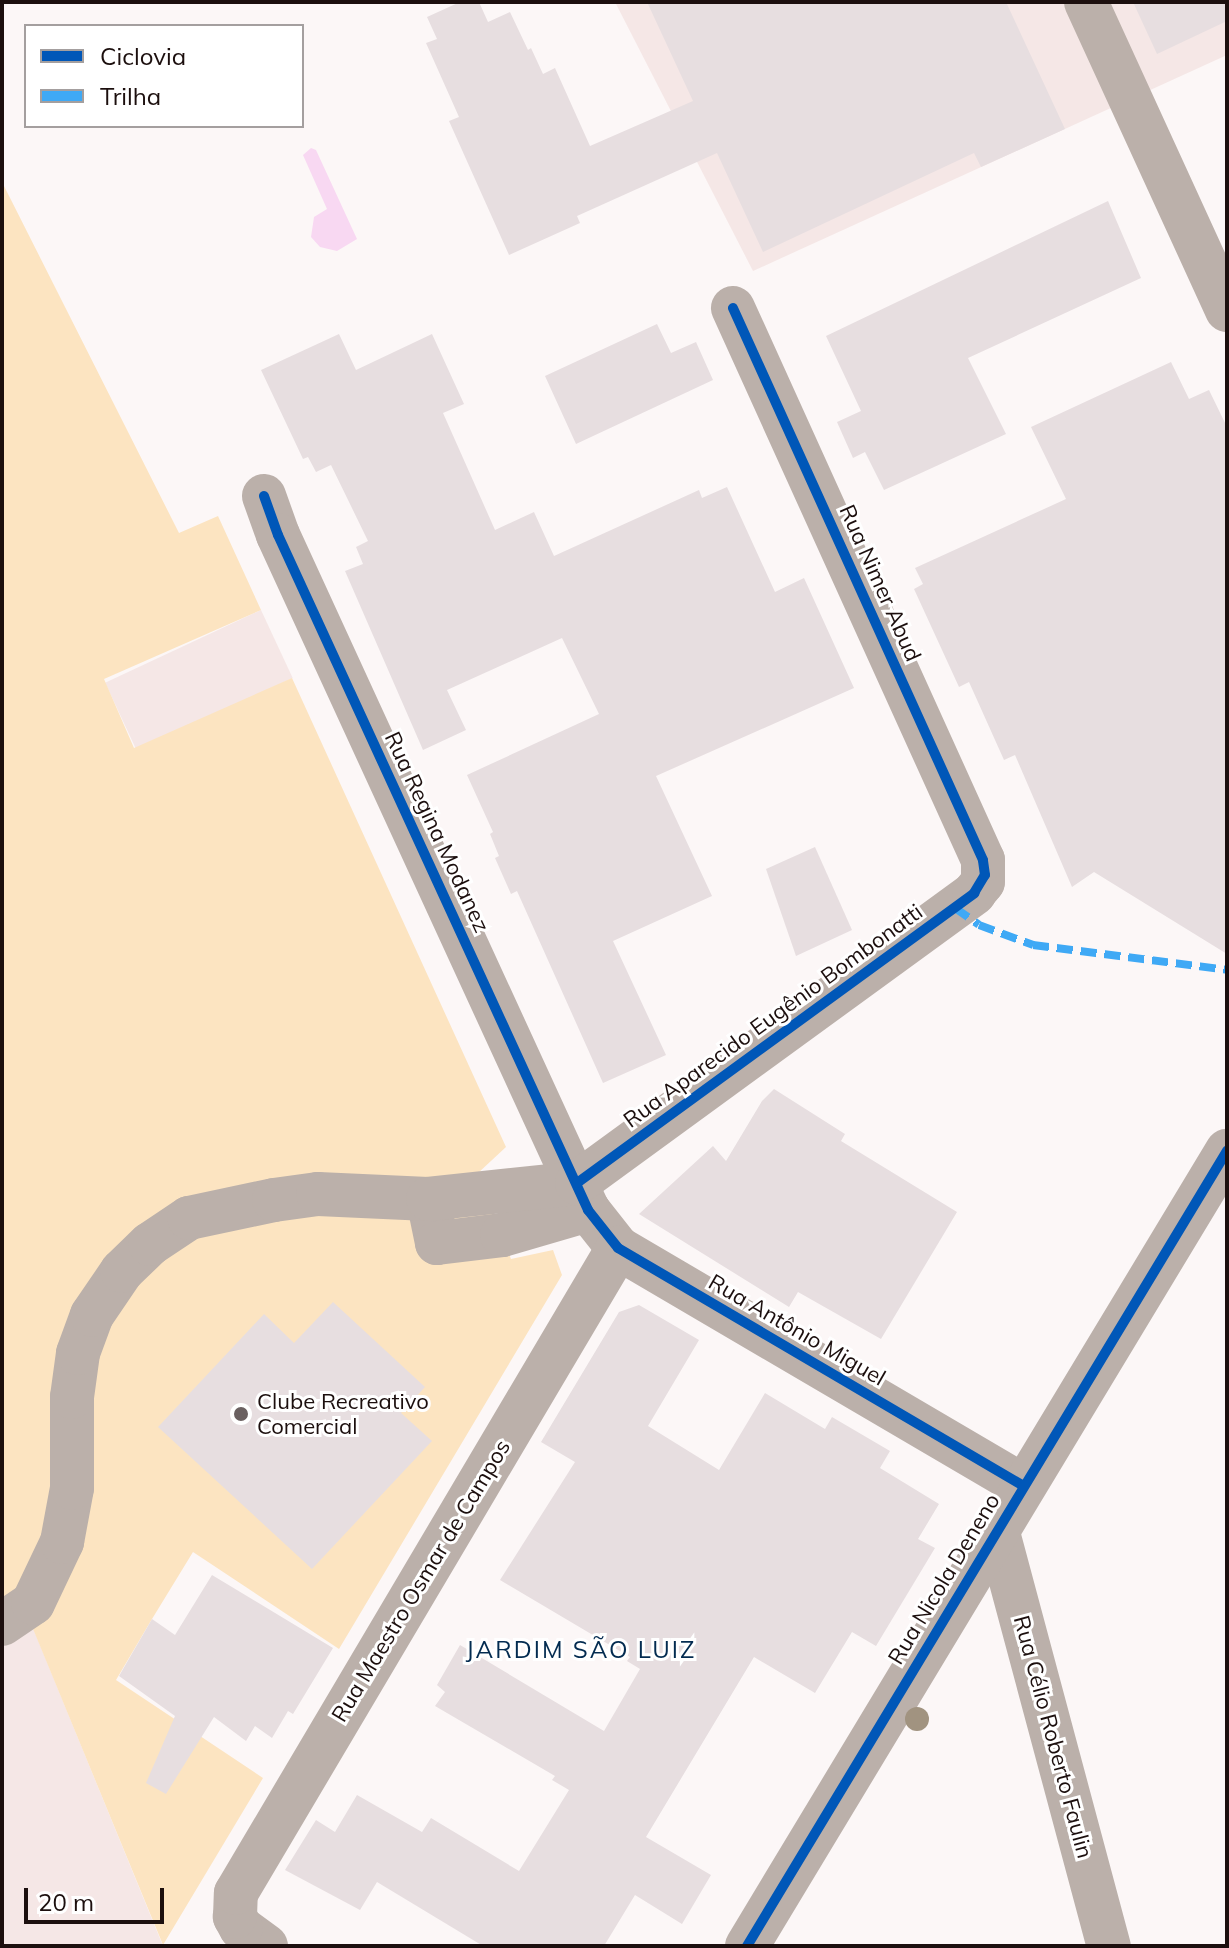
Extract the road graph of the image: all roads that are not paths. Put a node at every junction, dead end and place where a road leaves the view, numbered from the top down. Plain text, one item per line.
1 (1086, 2) edge
2 (733, 308) dead end
3 (1227, 310) edge
4 (264, 496) dead end
5 (985, 875) joint
6 (1227, 1151) edge
7 (583, 1196) junction
8 (618, 1248) junction
9 (1023, 1486) junction
10 (997, 1529) junction
11 (2, 1624) edge
12 (251, 1931) edge
13 (747, 1946) edge
14 (1109, 1946) edge

1 - 3 street
2 - 5 street, Rua Nimer Abud
4 - 7 street, Rua Regina Modanez
5 - 7 street, Rua Aparecido Eugênio Bombonatti
6 - 9 street, Rua Nicola Deneno
7 - 8 street, Rua Antônio Miguel
7 - 11 street
8 - 9 street, Rua Antônio Miguel
8 - 12 street, Rua Maestro Osmar de Campos
9 - 10 street, Rua Nicola Deneno
10 - 13 street, Rua Nicola Deneno
10 - 14 street, Rua Célio Roberto Faulin

